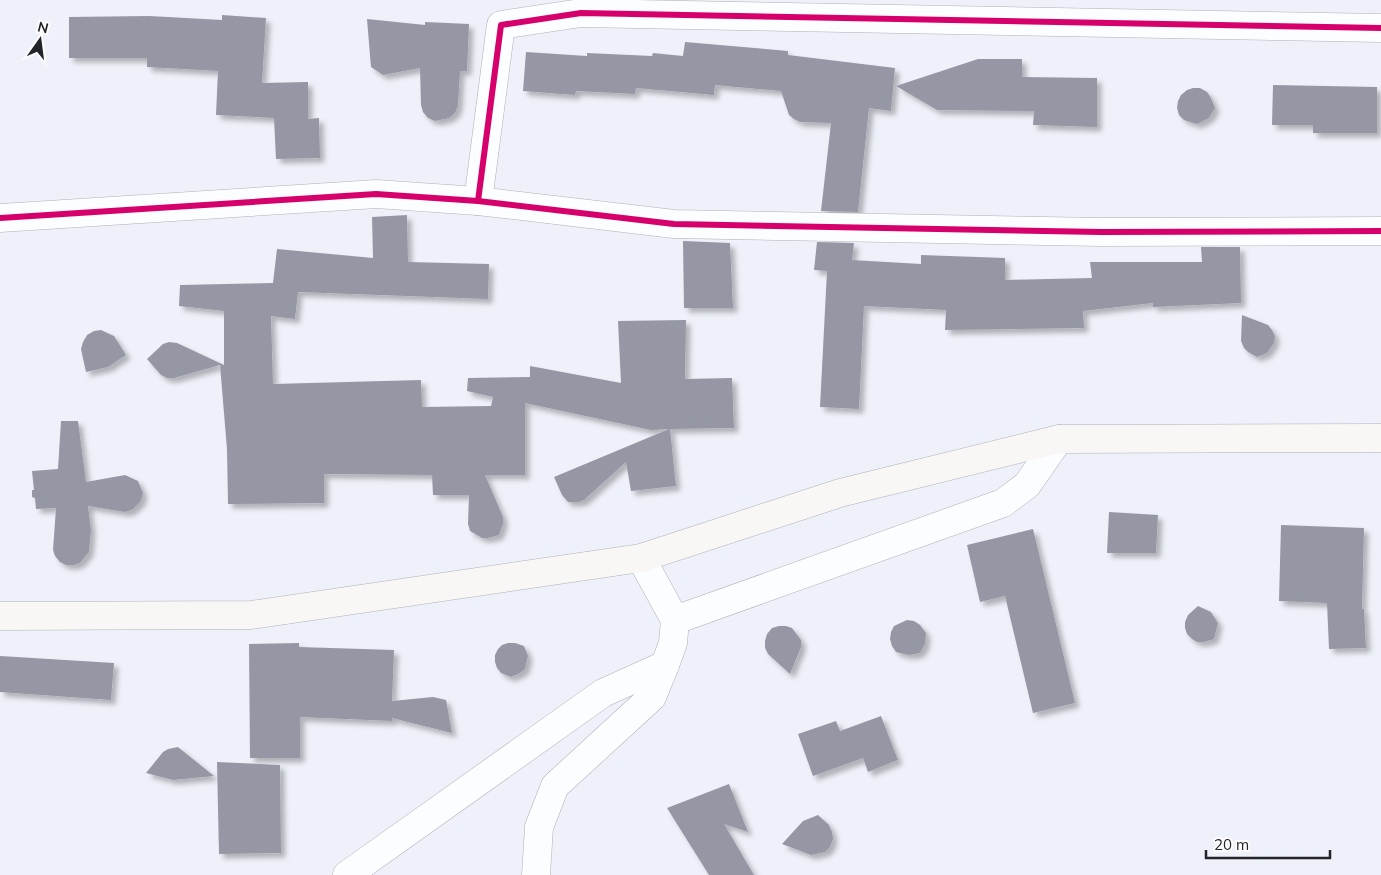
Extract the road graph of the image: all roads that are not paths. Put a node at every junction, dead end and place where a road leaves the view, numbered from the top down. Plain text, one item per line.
1 (582, 6) edge
2 (1381, 28) edge
3 (478, 201) junction
4 (0, 218) edge
5 (1381, 231) edge
6 (1381, 438) edge
7 (1059, 439) junction
8 (641, 558) junction
9 (0, 616) edge
10 (675, 620) junction
11 (665, 664) junction
12 (347, 875) edge
13 (536, 875) edge

1 - 2 street
1 - 3 street
3 - 4 street
3 - 5 street
6 - 7 main road
7 - 8 main road
7 - 10 street
8 - 9 main road
8 - 10 street
10 - 11 street
11 - 12 street
11 - 13 street

